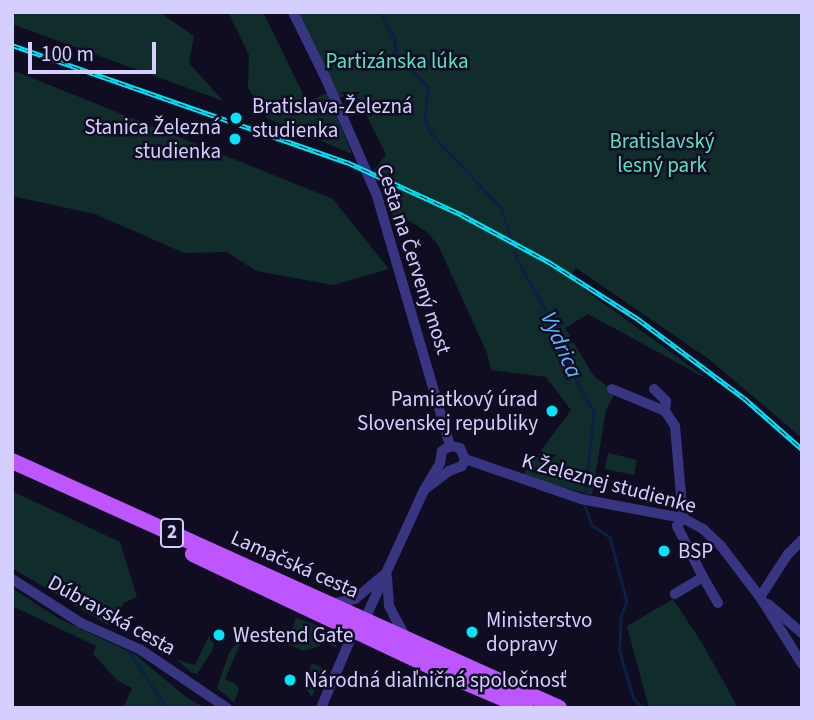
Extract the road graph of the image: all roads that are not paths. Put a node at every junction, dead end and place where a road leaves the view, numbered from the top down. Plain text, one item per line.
1 (293, 12) edge
2 (654, 388) dead end
3 (612, 389) dead end
4 (665, 411) junction
5 (450, 446) junction
6 (465, 459) junction
7 (12, 461) edge
8 (440, 463) junction
9 (449, 471) junction
10 (12, 473) edge
11 (424, 490) junction
12 (682, 518) junction
13 (802, 540) edge
14 (387, 573) junction
15 (703, 577) junction
16 (12, 579) edge
17 (675, 594) dead end
18 (760, 597) junction
19 (718, 603) dead end
20 (331, 604) junction
21 (359, 625) junction
22 (802, 632) edge
23 (405, 638) junction
24 (802, 664) edge
25 (320, 707) edge
26 (227, 708) edge
27 (526, 708) edge
28 (559, 708) edge

1 - 5 street, Cesta na Červený most
2 - 4 street
3 - 4 street
4 - 12 street
5 - 6 street
5 - 8 street
6 - 9 street
6 - 12 street, K Železnej studienke
7 - 20 main road, Lamačská cesta / 2
8 - 9 street
8 - 11 street
9 - 11 street
10 - 21 main road, Lamačská cesta / 2
11 - 14 street
12 - 15 street
12 - 18 street, K Železnej studienke
13 - 18 street
14 - 20 street
14 - 21 street
14 - 23 street
15 - 17 street
15 - 19 street
16 - 26 street, Dúbravská cesta
18 - 22 street
18 - 24 street, K Železnej studienke
20 - 21 main road, Lamačská cesta / 2
21 - 23 main road, Lamačská cesta / 2
21 - 25 street
21 - 27 main road, Lamačská cesta / 2
23 - 28 main road, Lamačská cesta / 2

